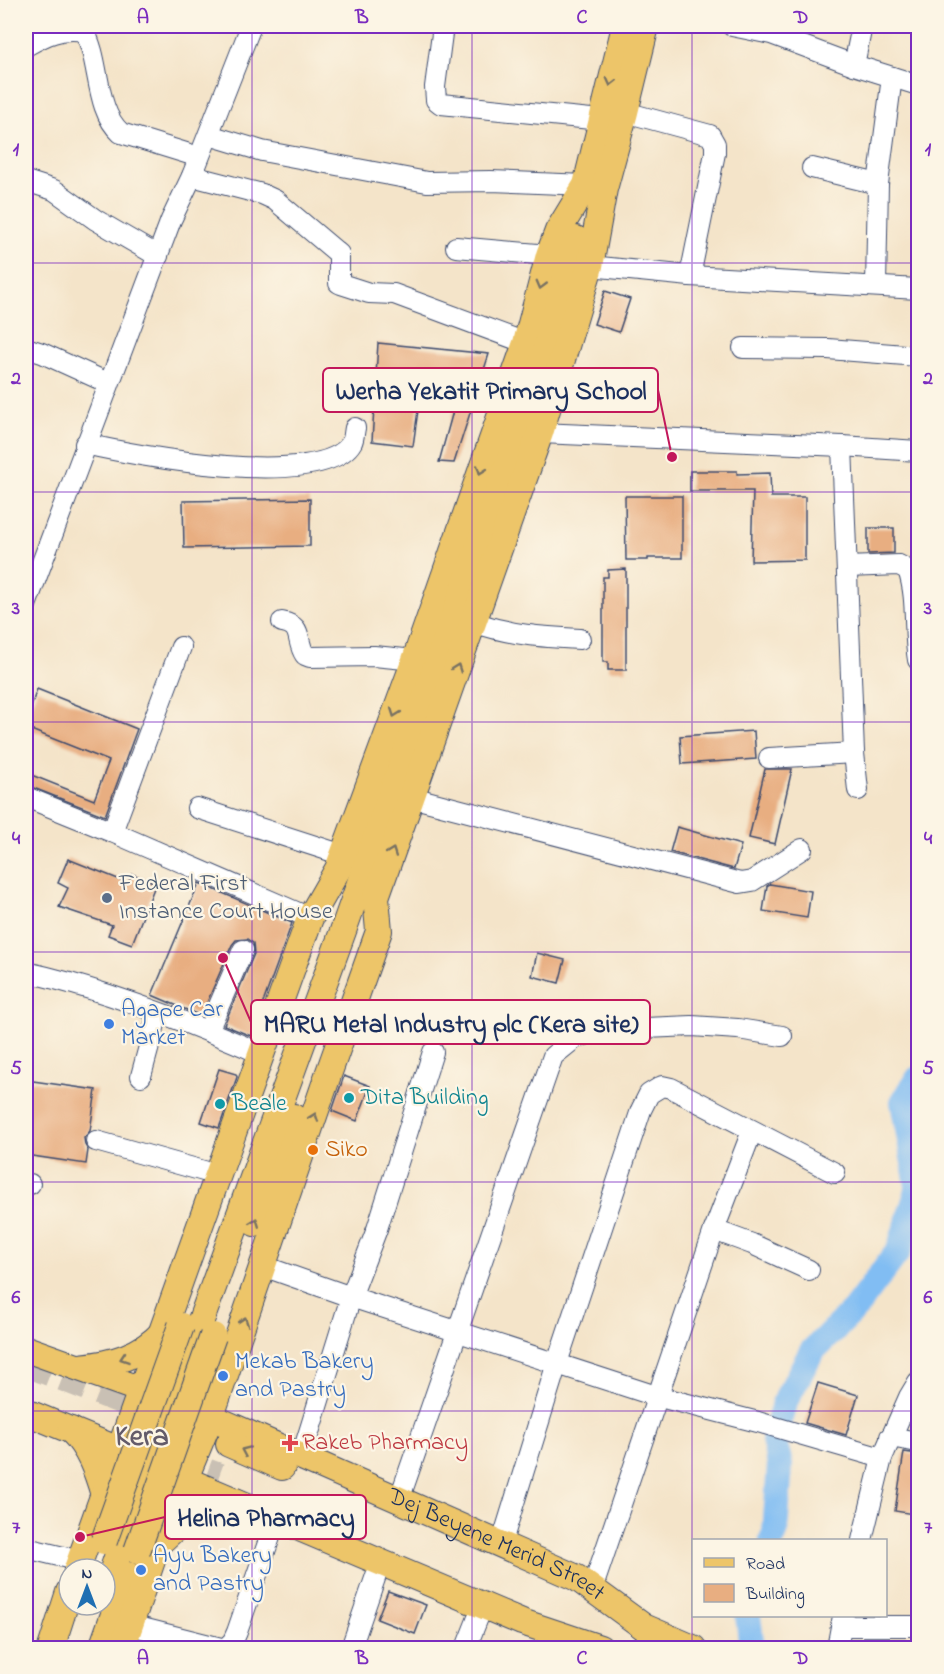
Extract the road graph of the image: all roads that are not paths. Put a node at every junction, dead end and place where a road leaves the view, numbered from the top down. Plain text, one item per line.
1 (251, 26) edge
2 (443, 26) edge
3 (625, 26) edge
4 (646, 26) edge
5 (732, 26) edge
6 (862, 26) edge
7 (26, 46) edge
8 (854, 65) junction
9 (892, 76) junction
10 (918, 85) edge
11 (625, 112) junction
12 (601, 120) junction
13 (208, 135) junction
14 (200, 156) junction
15 (812, 168) dead end
16 (192, 176) junction
17 (26, 181) edge
18 (878, 184) junction
19 (595, 187) junction
20 (456, 248) dead end
21 (549, 255) junction
22 (158, 256) junction
23 (590, 266) junction
24 (690, 276) junction
25 (876, 286) junction
26 (918, 289) edge
27 (526, 343) junction
28 (26, 348) edge
29 (743, 348) dead end
30 (918, 356) edge
31 (108, 383) junction
32 (355, 429) dead end
33 (540, 433) junction
34 (86, 444) junction
35 (842, 446) junction
36 (918, 451) edge
37 (847, 567) junction
38 (26, 605) edge
39 (282, 622) dead end
40 (473, 622) junction
41 (580, 639) dead end
42 (181, 647) dead end
43 (415, 660) junction
44 (918, 660) edge
45 (855, 753) junction
46 (769, 758) dead end
47 (858, 790) dead end
48 (26, 797) edge
49 (411, 797) junction
50 (197, 808) dead end
51 (112, 832) junction
52 (802, 849) dead end
53 (340, 862) junction
54 (376, 897) junction
55 (310, 918) junction
56 (243, 950) dead end
57 (26, 972) edge
58 (158, 1013) junction
59 (208, 1030) junction
60 (782, 1036) dead end
61 (433, 1052) dead end
62 (262, 1054) junction
63 (141, 1076) dead end
64 (752, 1131) junction
65 (96, 1141) dead end
66 (835, 1173) dead end
67 (218, 1175) junction
68 (714, 1230) junction
69 (263, 1266) junction
70 (809, 1270) dead end
71 (351, 1297) junction
72 (172, 1329) junction
73 (458, 1331) junction
74 (26, 1349) edge
75 (557, 1364) junction
76 (228, 1366) junction
77 (77, 1367) junction
78 (918, 1382) edge
79 (143, 1390) junction
80 (656, 1396) junction
81 (171, 1401) junction
82 (26, 1412) edge
83 (211, 1416) junction
84 (70, 1430) junction
85 (890, 1437) junction
86 (238, 1438) junction
87 (918, 1442) edge
88 (120, 1449) junction
89 (301, 1458) junction
90 (882, 1458) junction
91 (149, 1463) junction
92 (219, 1476) tunnel mouth
93 (184, 1481) junction
94 (104, 1496) junction
95 (399, 1500) junction
96 (237, 1502) junction
97 (277, 1517) junction
98 (862, 1539) edge
99 (501, 1545) junction
100 (147, 1547) junction
101 (26, 1548) edge
102 (87, 1557) edge
103 (91, 1557) edge
104 (57, 1558) edge
105 (117, 1558) edge
106 (381, 1561) junction
107 (592, 1590) junction
108 (483, 1605) junction
109 (61, 1617) edge
110 (78, 1617) edge
111 (97, 1617) edge
112 (842, 1621) edge
113 (918, 1626) edge
114 (644, 1627) junction
115 (126, 1637) edge
116 (570, 1644) edge
117 (51, 1648) edge
118 (67, 1648) edge
119 (86, 1648) edge
120 (102, 1648) edge
121 (221, 1648) edge
122 (226, 1648) edge
123 (351, 1648) edge
124 (466, 1648) edge
125 (600, 1648) edge
126 (621, 1648) edge
127 (693, 1648) edge
128 (837, 1648) edge

1 - 13 street
2 - 12 street
3 -> 12 main road
4 - 11 main road
5 - 8 street
6 - 8 street
7 - 14 street
8 - 9 street
9 - 10 street
9 - 18 street
11 - 19 main road
11 - 24 street
12 - 19 main road
13 - 14 street
13 - 19 street
14 - 16 street
15 - 18 street
16 - 22 street
16 - 27 street
17 - 22 street
18 - 25 street
19 - 21 main road
19 - 23 main road
19 - 81 main road
20 - 21 street
21 -> 27 main road
22 - 31 street
23 - 24 street
23 - 33 main road
24 - 25 street
25 - 26 street
27 -> 43 main road
28 - 31 street
29 - 30 street
31 - 34 street
32 - 34 street
33 - 35 street
33 - 40 main road
34 - 38 street
35 - 36 street
35 - 37 street
37 - 44 street
37 - 45 street
39 - 43 street
40 - 41 street
49 -> 40 main road
42 - 51 street
43 -> 53 main road
45 - 46 street
45 - 47 street
48 - 51 street
49 - 52 street
54 -> 49 main road
50 - 53 street
51 - 55 street
53 - 55 main road
53 - 72 main road
69 -> 54 main road
100 -> 54 main road, bridge
55 - 62 main road
56 - 59 street
57 - 58 street
58 - 59 street
58 - 63 street
59 - 62 street
60 - 73 street
61 - 71 street
62 - 67 main road
64 - 66 street
64 - 68 street
64 - 75 street
65 - 67 street
67 - 72 main road
68 - 70 street
68 - 80 street
69 - 71 street
76 -> 69 main road
71 - 73 street
71 - 89 street
72 -> 77 main road
72 - 79 main road
72 - 103 main road, bridge
73 - 75 street
73 - 95 street
74 - 77 main road, Dej Beyene Merid Street
75 - 80 street
75 - 99 street
76 - 83 main road
76 - 86 main road
77 - 79 main road, Dej Beyene Merid Street
78 - 85 street
79 - 81 main road, Dej Beyene Merid Street
79 - 88 main road
80 - 90 street
80 - 107 street
81 - 83 main road, Dej Beyene Merid Street
81 - 91 main road
82 - 84 main road, Dej Beyene Merid Street
83 - 86 main road, Dej Beyene Merid Street
83 - 93 main road
84 - 88 main road, Dej Beyene Merid Street
84 - 94 main road
85 - 87 street
85 - 90 street
86 - 89 main road, Dej Beyene Merid Street
114 -> 86 main road
88 - 91 main road, Dej Beyene Merid Street
88 - 94 main road
89 - 95 main road, Dej Beyene Merid Street
90 - 98 street
91 - 93 main road, Dej Beyene Merid Street
91 - 105 main road
92 - 126 main road
93 - 96 main road, Dej Beyene Merid Street
93 - 100 main road
94 - 102 main road
95 - 99 main road, Dej Beyene Merid Street
96 - 97 main road, Dej Beyene Merid Street
96 - 100 main road
97 - 106 main road, Dej Beyene Merid Street
97 - 122 street
99 - 107 main road, Dej Beyene Merid Street
100 - 115 main road
100 - 120 main road
101 - 104 street
106 - 108 main road, Dej Beyene Merid Street
106 - 123 street
107 - 114 main road, Dej Beyene Merid Street
108 - 116 main road, Dej Beyene Merid Street
108 - 124 street
109 - 117 main road
110 - 118 main road
111 - 119 main road
112 - 113 street
112 - 128 street
114 - 127 main road, Dej Beyene Merid Street
115 - 121 street
116 - 125 main road, Dej Beyene Merid Street

